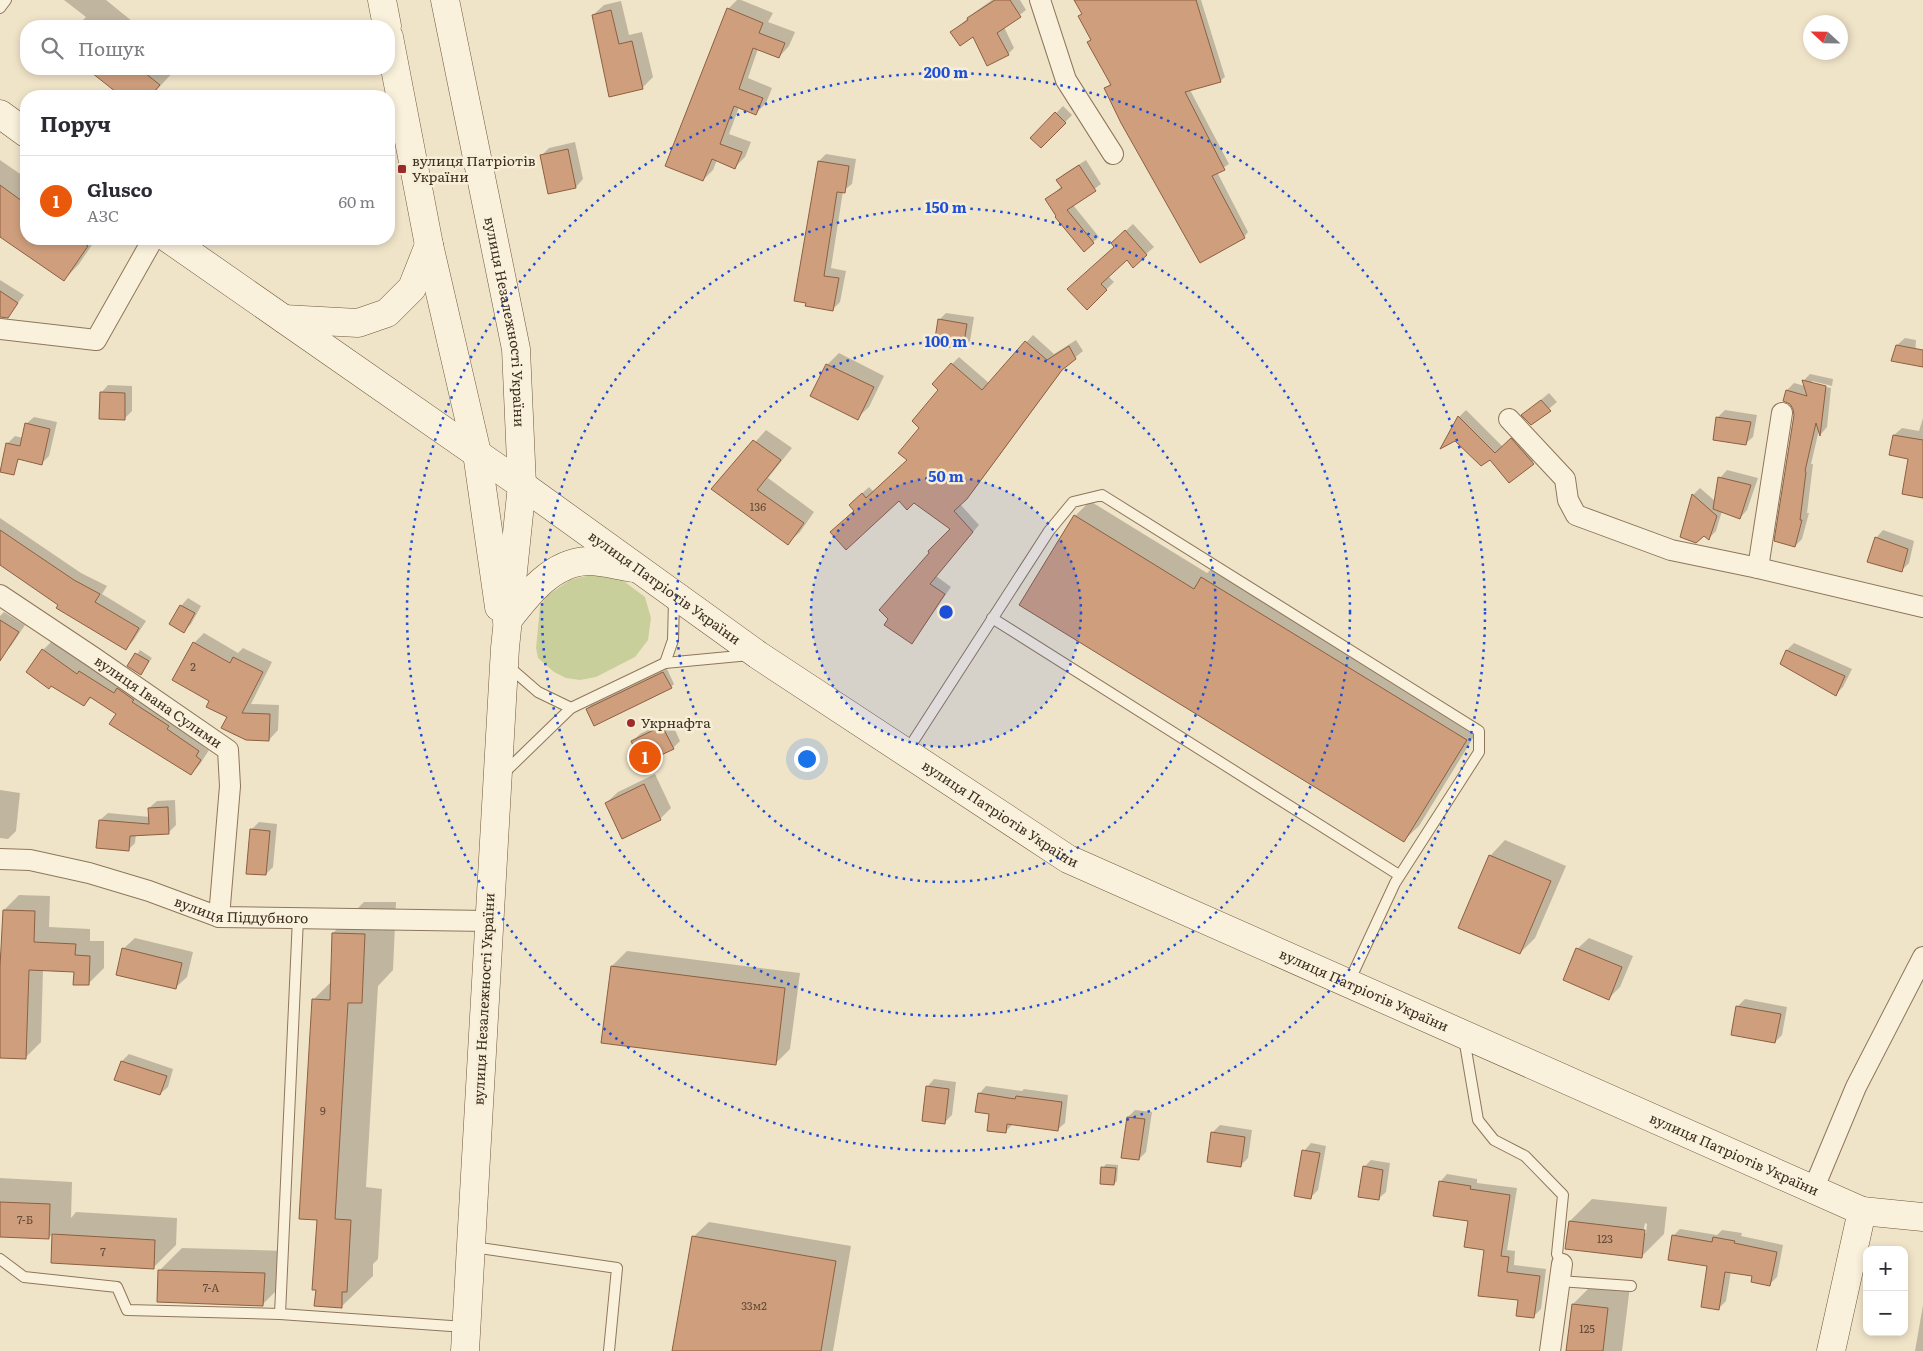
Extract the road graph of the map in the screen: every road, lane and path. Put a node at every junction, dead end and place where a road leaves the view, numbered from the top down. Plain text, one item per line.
1 (6, 0) edge
2 (382, 0) edge
3 (445, 0) edge
4 (1040, 0) edge
5 (0, 8) edge
6 (386, 20) edge
7 (395, 68) edge
8 (0, 114) edge
9 (20, 129) edge
10 (1114, 154) dead end
11 (150, 245) edge
12 (178, 245) edge
13 (429, 245) junction
14 (284, 319) junction
15 (0, 329) edge
16 (1782, 413) dead end
17 (1509, 419) dead end
18 (477, 453) junction
19 (522, 485) junction
20 (1758, 568) junction
21 (639, 569) junction
22 (674, 594) junction
23 (0, 595) edge
24 (1923, 607) edge
25 (992, 618) junction
26 (507, 621) junction
27 (504, 655) junction
28 (758, 655) junction
29 (665, 663) junction
30 (571, 708) junction
31 (906, 752) junction
32 (496, 781) junction
33 (0, 859) edge
34 (1399, 875) junction
35 (219, 916) junction
36 (298, 918) junction
37 (488, 921) junction
38 (1923, 957) edge
39 (1348, 984) junction
40 (1463, 1035) junction
41 (1813, 1190) junction
42 (1862, 1211) junction
43 (1923, 1217) edge
44 (470, 1247) junction
45 (0, 1259) edge
46 (1560, 1273) junction
47 (1631, 1286) dead end
48 (280, 1314) junction
49 (466, 1339) edge
50 (609, 1351) edge
51 (1550, 1351) edge
52 (1830, 1351) edge

1 - 5 lane
2 - 6 main road
3 - 19 main road, вулиця Незалежності України
4 - 10 street
7 - 13 main road, вулиця Незалежності України
8 - 9 main road
11 - 15 street
12 - 14 main road, вулиця Патріотів України
13 - 14 main road
13 - 18 main road, вулиця Незалежності України
14 - 18 main road, вулиця Патріотів України
16 - 20 street
17 - 20 street
18 - 19 main road, вулиця Патріотів України
18 - 27 main road, вулиця Незалежності України
19 - 21 main road, вулиця Патріотів України
19 - 26 main road, вулиця Незалежності України
20 - 24 street
21 - 22 main road, вулиця Патріотів України
21 - 26 main road
22 - 28 main road, вулиця Патріотів України
22 - 29 lane
23 - 35 street, вулиця Івана Сулими
25 - 31 lane
25 - 34 lane
25 - 34 lane
26 - 27 main road, вулиця Незалежності України
27 - 30 lane
27 - 32 main road, вулиця Незалежності України
28 - 29 lane
28 - 31 main road, вулиця Патріотів України
29 - 30 lane
30 - 32 lane
31 - 39 main road, вулиця Патріотів України
32 - 37 main road, вулиця Незалежності України
33 - 35 street, вулиця Піддубного
34 - 39 lane
35 - 36 street, вулиця Піддубного
36 - 37 street, вулиця Піддубного
36 - 48 lane
37 - 44 main road, вулиця Незалежності України
38 - 41 street
39 - 40 main road, вулиця Патріотів України
40 - 41 main road, вулиця Патріотів України
40 - 46 lane
41 - 42 main road, вулиця Патріотів України
42 - 43 main road, вулиця Патріотів України
42 - 52 main road
44 - 49 main road, вулиця Незалежності України
44 - 50 lane
45 - 48 lane
46 - 47 lane
46 - 51 street
48 - 49 lane

